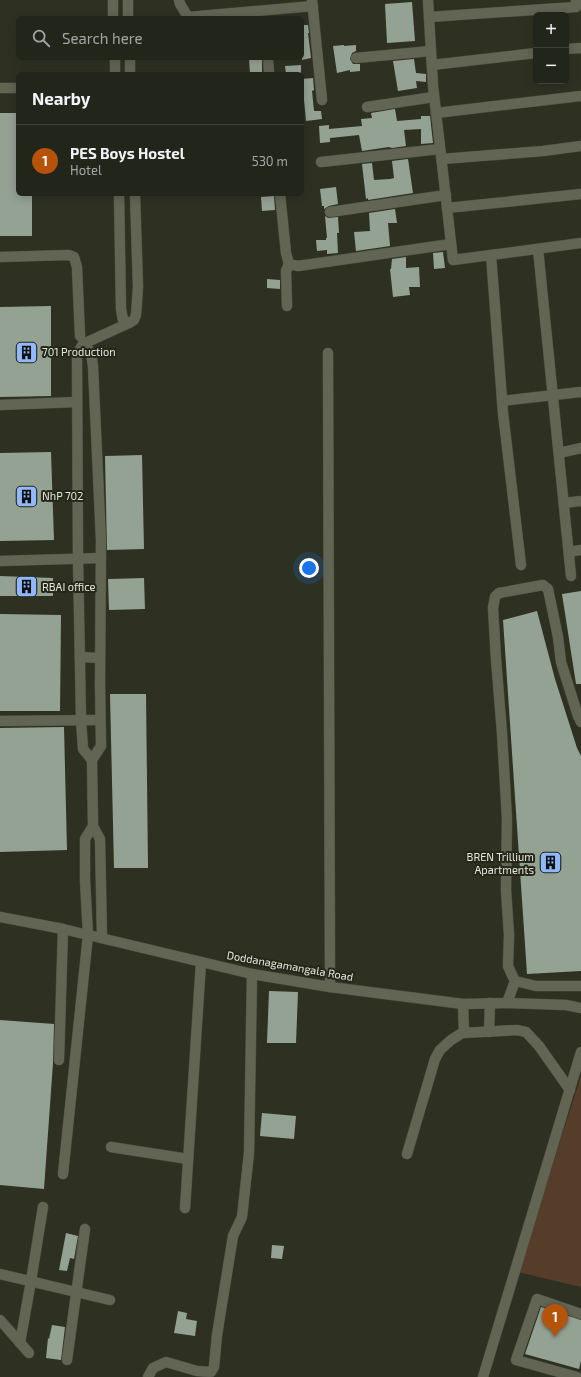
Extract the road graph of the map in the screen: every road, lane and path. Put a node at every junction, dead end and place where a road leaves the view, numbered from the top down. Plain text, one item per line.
1 (113, 0) edge
2 (128, 0) edge
3 (179, 0) edge
4 (428, 0) edge
5 (576, 0) edge
6 (312, 3) edge
7 (264, 15) edge
8 (113, 16) edge
9 (128, 16) edge
10 (187, 16) edge
11 (226, 16) edge
12 (429, 17) junction
13 (581, 48) edge
14 (569, 49) edge
15 (431, 51) junction
16 (533, 53) edge
17 (356, 58) dead end
18 (115, 60) edge
19 (130, 60) edge
20 (268, 60) edge
21 (432, 65) junction
22 (115, 72) edge
23 (130, 72) edge
24 (269, 72) edge
25 (0, 88) edge
26 (16, 88) edge
27 (581, 96) edge
28 (434, 97) junction
29 (322, 100) dead end
30 (367, 107) dead end
31 (436, 113) junction
32 (581, 146) edge
33 (441, 154) junction
34 (321, 162) dead end
35 (581, 194) edge
36 (446, 195) junction
37 (119, 196) edge
38 (134, 196) edge
39 (280, 196) edge
40 (447, 208) junction
41 (330, 212) dead end
42 (136, 226) junction
43 (120, 227) junction
44 (581, 243) edge
45 (451, 244) junction
46 (538, 249) junction
47 (491, 255) junction
48 (0, 257) edge
49 (289, 264) junction
50 (287, 306) dead end
51 (129, 323) junction
52 (82, 340) junction
53 (328, 353) dead end
54 (581, 392) edge
55 (554, 395) junction
56 (502, 401) junction
57 (77, 402) junction
58 (0, 405) edge
59 (581, 448) edge
60 (559, 453) junction
61 (581, 501) edge
62 (564, 503) junction
63 (581, 550) edge
64 (569, 552) junction
65 (101, 558) junction
66 (78, 559) junction
67 (0, 561) edge
68 (521, 565) dead end
69 (571, 576) dead end
70 (80, 658) junction
71 (100, 658) junction
72 (81, 720) junction
73 (100, 720) junction
74 (0, 721) edge
75 (581, 722) edge
76 (92, 760) junction
77 (92, 826) junction
78 (0, 917) edge
79 (63, 929) junction
80 (88, 934) junction
81 (102, 938) junction
82 (202, 962) junction
83 (252, 974) junction
84 (515, 980) junction
85 (330, 986) junction
86 (581, 986) edge
87 (490, 1003) junction
88 (507, 1003) junction
89 (463, 1004) junction
90 (581, 1008) edge
91 (489, 1032) junction
92 (464, 1033) junction
93 (581, 1052) edge
94 (59, 1060) dead end
95 (570, 1090) junction
96 (111, 1147) dead end
97 (407, 1154) dead end
98 (188, 1159) junction
99 (62, 1174) dead end
100 (42, 1207) dead end
101 (185, 1208) dead end
102 (84, 1229) dead end
103 (0, 1274) edge
104 (31, 1281) junction
105 (76, 1292) junction
106 (110, 1300) dead end
107 (581, 1314) edge
108 (0, 1320) edge
109 (20, 1343) junction
110 (29, 1353) dead end
111 (67, 1360) dead end
112 (540, 1366) junction
113 (148, 1377) edge
114 (483, 1377) edge
115 (538, 1377) edge
116 (577, 1377) edge

1 - 8 street
2 - 9 street
3 - 10 street
4 - 12 street
5 - 12 street
6 - 7 street
6 - 29 street
7 - 11 street
12 - 15 street
13 - 14 street
15 - 17 street
15 - 21 street
16 - 21 street
18 - 22 street
19 - 23 street
20 - 24 street
21 - 28 street
25 - 26 street
27 - 31 street
28 - 30 street
28 - 31 street
31 - 33 street
32 - 33 street
33 - 34 street
33 - 36 street
35 - 40 street
36 - 40 street
36 - 41 street
37 - 43 street
38 - 42 street
39 - 49 street
40 - 45 street
42 - 43 street
42 - 51 street
43 - 51 street
44 - 46 street
45 - 47 street
45 - 49 street
46 - 47 street
46 - 55 street
47 - 56 street
48 - 52 street
49 - 50 street
51 - 52 street
52 - 57 street
52 - 65 street
53 - 85 street
54 - 55 street
55 - 56 street
55 - 60 street
56 - 68 street
57 - 58 street
57 - 66 street
59 - 60 street
60 - 62 street
61 - 62 street
62 - 64 street
63 - 64 street
64 - 69 street
65 - 66 street
65 - 71 street
66 - 67 street
66 - 70 street
70 - 71 street
70 - 72 street
71 - 73 street
72 - 73 street
72 - 74 street
72 - 76 street
73 - 76 street
75 - 84 street
76 - 77 street
77 - 80 street
77 - 81 street
78 - 79 street, Doddanagamangala Road
79 - 80 street, Doddanagamangala Road
79 - 94 street
80 - 81 street, Doddanagamangala Road
80 - 99 street
81 - 82 street, Doddanagamangala Road
82 - 83 street, Doddanagamangala Road
82 - 98 street
83 - 85 street, Doddanagamangala Road
83 - 113 street
84 - 86 street
84 - 88 street
85 - 89 street, Doddanagamangala Road
87 - 88 street, Doddanagamangala Road
87 - 89 street, Doddanagamangala Road
87 - 91 street
88 - 90 street, Doddanagamangala Road
89 - 92 street
91 - 92 street
91 - 95 street
92 - 97 street
93 - 95 street
95 - 114 street
96 - 98 street
98 - 101 street
100 - 104 street
102 - 105 street
103 - 104 street
104 - 105 street
104 - 109 street
105 - 106 street
105 - 111 street
107 - 112 street
108 - 109 street
109 - 110 street
112 - 115 street
112 - 116 street

